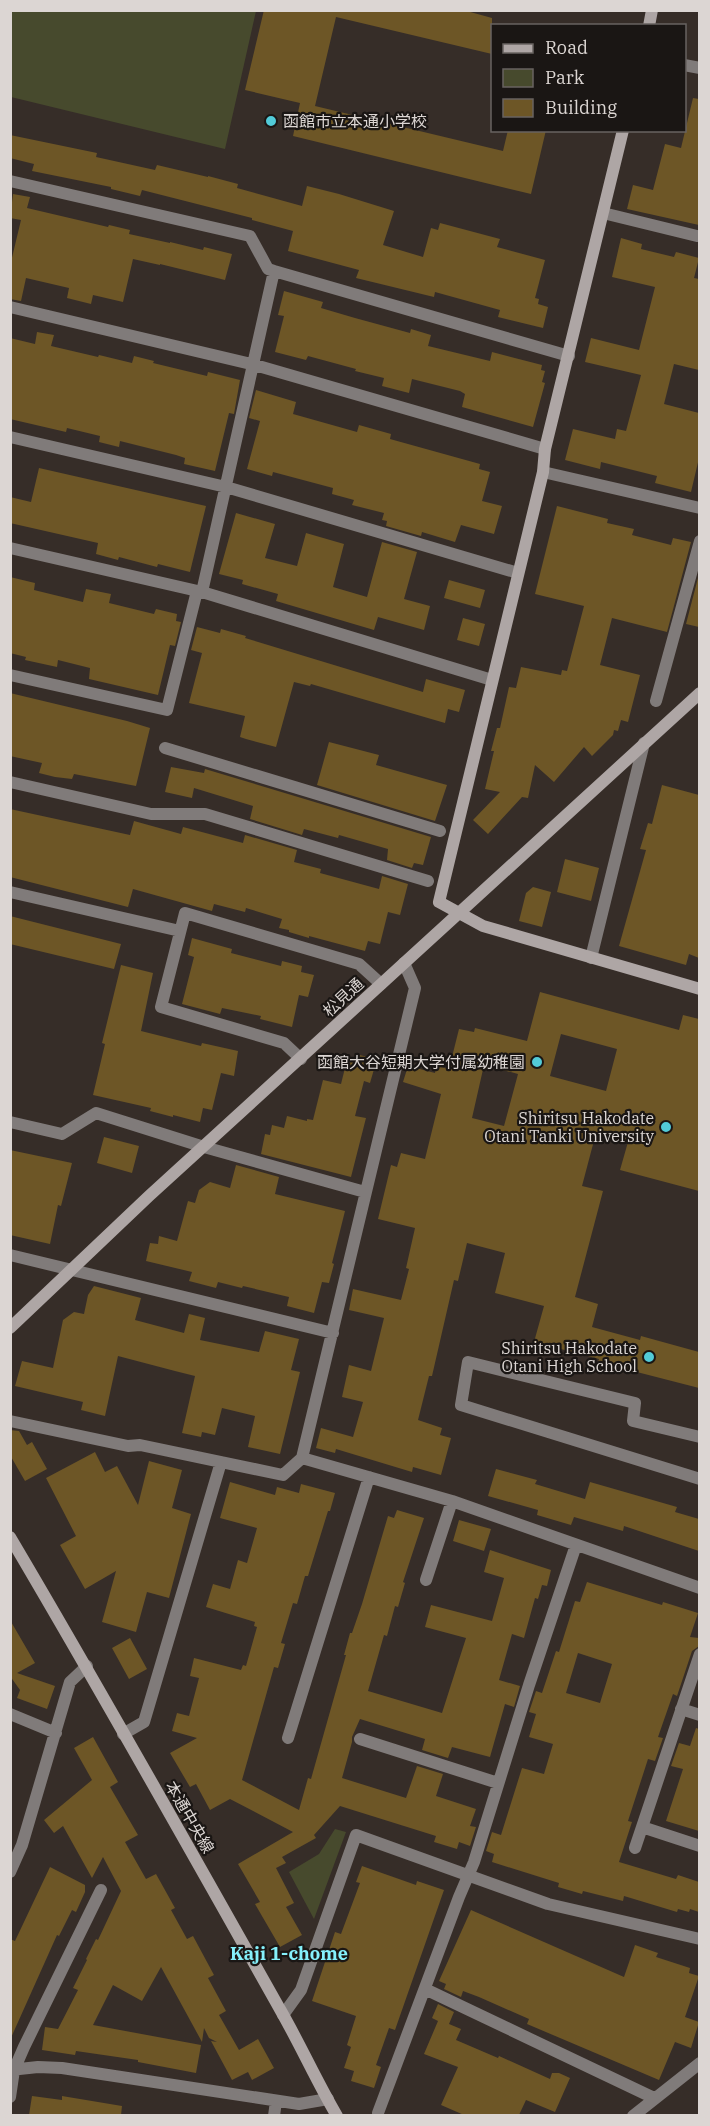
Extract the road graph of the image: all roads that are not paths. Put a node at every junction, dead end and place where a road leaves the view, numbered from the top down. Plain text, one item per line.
1 (623, 132) edge
2 (10, 181) edge
3 (603, 213) junction
4 (697, 237) dead end
5 (274, 271) junction
6 (10, 307) edge
7 (569, 356) junction
8 (255, 365) junction
9 (10, 437) edge
10 (545, 449) junction
11 (543, 472) junction
12 (226, 487) junction
13 (699, 508) edge
14 (699, 541) edge
15 (10, 548) edge
16 (518, 573) junction
17 (200, 592) junction
18 (10, 675) edge
19 (492, 680) junction
20 (699, 693) edge
21 (656, 701) dead end
22 (644, 743) junction
23 (165, 748) dead end
24 (10, 782) edge
25 (440, 831) dead end
26 (428, 881) dead end
27 (10, 892) edge
28 (458, 912) junction
29 (180, 932) junction
30 (591, 958) junction
31 (404, 963) junction
32 (381, 984) junction
33 (699, 989) edge
34 (301, 1059) junction
35 (10, 1122) edge
36 (204, 1147) junction
37 (365, 1192) junction
38 (10, 1255) edge
39 (72, 1270) junction
40 (10, 1328) edge
41 (333, 1333) junction
42 (10, 1420) edge
43 (699, 1437) edge
44 (302, 1458) junction
45 (221, 1462) junction
46 (369, 1477) junction
47 (699, 1479) edge
48 (452, 1501) junction
49 (10, 1537) edge
50 (576, 1545) junction
51 (426, 1580) dead end
52 (699, 1588) edge
53 (699, 1654) edge
54 (87, 1666) junction
55 (681, 1709) junction
56 (10, 1714) edge
57 (699, 1715) edge
58 (56, 1733) junction
59 (123, 1734) junction
60 (288, 1738) dead end
61 (360, 1739) dead end
62 (498, 1783) junction
63 (642, 1827) junction
64 (699, 1846) edge
65 (635, 1848) dead end
66 (12, 1863) edge
67 (468, 1875) junction
68 (101, 1890) dead end
69 (699, 1939) edge
70 (425, 1989) junction
71 (283, 2014) junction
72 (699, 2063) edge
73 (12, 2070) edge
74 (10, 2097) edge
75 (654, 2098) junction
76 (328, 2099) junction
77 (276, 2101) junction
78 (274, 2115) edge
79 (338, 2115) edge
80 (378, 2115) edge
81 (633, 2115) edge

1 - 3 street
2 - 5 street
3 - 4 street
3 - 7 street
5 - 7 street
5 - 8 street
6 - 8 street
7 - 10 street
8 - 10 street
8 - 12 street
9 - 12 street
10 - 11 street
11 - 13 street
11 - 16 street
12 - 16 street
12 - 17 street
14 - 21 street
15 - 17 street
16 - 19 street
17 - 18 street
17 - 19 street
19 - 28 street
20 - 22 street, 松見通
22 - 28 street, 松見通
22 - 30 street
23 - 25 street
24 - 26 street
27 - 29 street
28 - 30 street
28 - 31 street, 松見通
29 - 32 street
29 - 34 street
30 - 33 street
31 - 32 street, 松見通
31 - 37 street
32 - 34 street, 松見通
34 - 36 street, 松見通
35 - 36 street
36 - 37 street
36 - 39 street, 松見通
37 - 41 street
38 - 39 street
39 - 40 street, 松見通
39 - 41 street
41 - 44 street
42 - 45 street
43 - 47 street
44 - 45 street
44 - 46 street
45 - 59 street
46 - 48 street
46 - 60 street
48 - 50 street
48 - 51 street
49 - 54 street, 本通中央線
50 - 52 street
50 - 62 street
53 - 55 street
54 - 58 street
54 - 59 street, 本通中央線
55 - 57 street
55 - 63 street
56 - 58 street
58 - 66 street
59 - 71 street, 本通中央線
61 - 62 street
62 - 67 street
63 - 64 street
63 - 65 street
67 - 69 street
67 - 70 street
67 - 71 street
68 - 73 street
70 - 75 street
70 - 80 street
71 - 76 street, 本通中央線
72 - 75 street
73 - 74 street
73 - 77 street
75 - 81 street
76 - 77 street
76 - 79 street, 本通中央線
77 - 78 street

